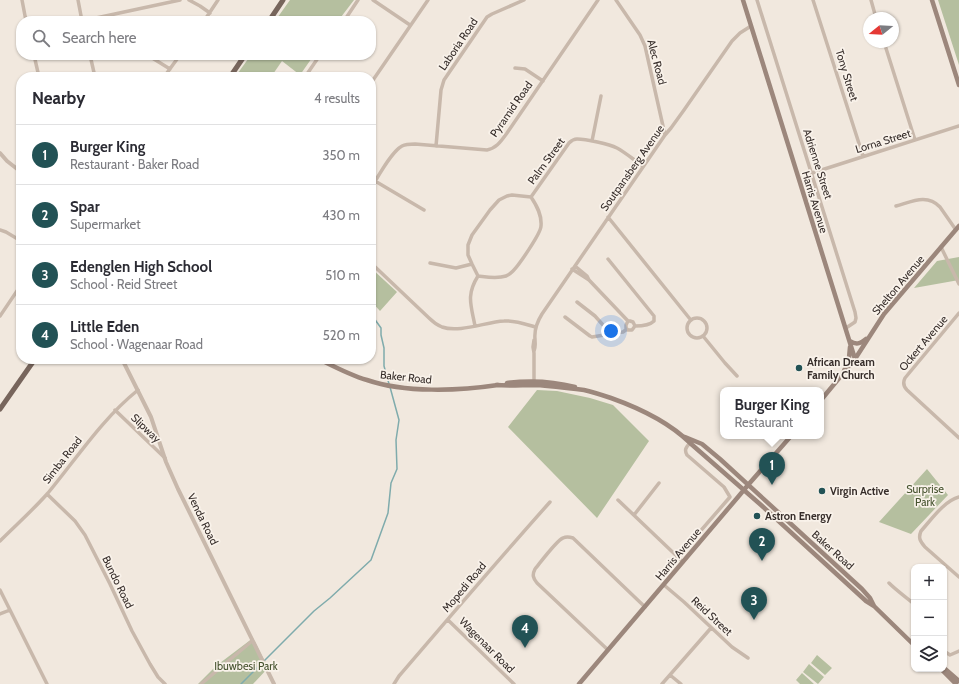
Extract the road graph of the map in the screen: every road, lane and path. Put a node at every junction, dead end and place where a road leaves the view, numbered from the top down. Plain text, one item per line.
1 (22, 0) edge
2 (78, 0) edge
3 (180, 0) edge
4 (189, 0) edge
5 (218, 0) edge
6 (283, 0) edge
7 (358, 0) edge
8 (373, 0) edge
9 (428, 0) edge
10 (524, 0) edge
11 (598, 0) edge
12 (616, 0) edge
13 (743, 0) edge
14 (757, 0) edge
15 (813, 0) edge
16 (871, 0) edge
17 (932, 0) edge
18 (210, 12) junction
19 (874, 12) edge
20 (25, 16) edge
21 (81, 16) edge
22 (105, 16) edge
23 (207, 16) edge
24 (272, 16) edge
25 (347, 16) edge
26 (410, 25) junction
27 (751, 26) junction
28 (886, 48) edge
29 (35, 60) edge
30 (91, 60) edge
31 (155, 60) edge
32 (176, 60) edge
33 (242, 60) edge
34 (317, 60) edge
35 (515, 68) dead end
36 (170, 69) junction
37 (38, 72) edge
38 (94, 72) edge
39 (168, 72) edge
40 (233, 72) edge
41 (308, 72) edge
42 (376, 76) edge
43 (543, 80) junction
44 (959, 85) edge
45 (601, 96) dead end
46 (959, 126) edge
47 (664, 135) junction
48 (915, 140) junction
49 (592, 141) junction
50 (436, 146) junction
51 (0, 154) edge
52 (862, 156) junction
53 (643, 166) junction
54 (16, 168) edge
55 (812, 173) junction
56 (376, 180) edge
57 (376, 182) edge
58 (531, 197) junction
59 (896, 206) dead end
60 (424, 210) dead end
61 (608, 218) junction
62 (957, 228) edge
63 (0, 230) edge
64 (16, 238) edge
65 (941, 247) junction
66 (608, 259) dead end
67 (430, 263) dead end
68 (472, 264) junction
69 (575, 266) junction
70 (376, 268) edge
71 (572, 270) junction
72 (478, 276) junction
73 (589, 280) junction
74 (959, 284) edge
75 (16, 292) edge
76 (577, 302) dead end
77 (959, 313) edge
78 (0, 316) edge
79 (565, 317) dead end
80 (690, 320) junction
81 (628, 322) junction
82 (475, 326) junction
83 (635, 326) junction
84 (535, 327) junction
85 (846, 328) junction
86 (627, 329) junction
87 (611, 334) junction
88 (703, 336) junction
89 (869, 337) junction
90 (850, 341) junction
91 (855, 359) junction
92 (32, 364) edge
93 (125, 364) edge
94 (330, 364) edge
95 (843, 374) junction
96 (737, 376) dead end
97 (534, 383) junction
98 (138, 390) junction
99 (824, 396) edge
100 (0, 409) edge
101 (115, 410) junction
102 (683, 437) junction
103 (959, 438) edge
104 (788, 439) edge
105 (690, 443) junction
106 (164, 458) junction
107 (659, 483) dead end
108 (748, 485) junction
109 (744, 490) junction
110 (47, 494) junction
111 (959, 497) edge
112 (618, 500) dead end
113 (550, 502) dead end
114 (634, 515) junction
115 (0, 540) edge
116 (677, 558) junction
117 (683, 562) junction
118 (959, 576) edge
119 (889, 583) dead end
120 (664, 585) junction
121 (0, 590) edge
122 (911, 602) edge
123 (874, 606) junction
124 (645, 607) junction
125 (10, 610) junction
126 (0, 614) edge
127 (448, 620) junction
128 (711, 628) junction
129 (252, 641) junction
130 (911, 641) edge
131 (608, 650) junction
132 (959, 651) edge
133 (947, 653) edge
134 (748, 658) dead end
135 (947, 671) edge
136 (945, 672) edge
137 (670, 675) junction
138 (958, 681) edge
139 (47, 684) edge
140 (165, 684) edge
141 (201, 684) edge
142 (274, 684) edge
143 (394, 684) edge
144 (514, 684) edge
145 (579, 684) edge
146 (662, 684) edge
147 (680, 684) edge

1 - 20 street
2 - 21 street
3 - 22 street
4 - 18 street
5 - 18 street
6 - 24 main road
7 - 25 street
8 - 26 street
9 - 26 street
10 - 50 street, Laboria Road
11 - 43 street, Pyramid Road
12 - 47 street, Alec Road
13 - 27 main road, Harris Avenue
14 - 55 street, Adrienne Street
15 - 52 street, Tony Street
16 - 19 street
17 - 44 main road
18 - 23 street
26 - 42 street
27 - 47 street, Soutpansberg Avenue
27 - 85 main road, Harris Avenue
28 - 48 street
29 - 37 street
30 - 38 street
31 - 36 street
32 - 36 street
33 - 40 main road
34 - 41 street
35 - 43 street
36 - 39 street
43 - 50 street, Pyramid Road
45 - 49 street
46 - 48 street, Lorna Street
47 - 53 street, Soutpansberg Avenue
48 - 52 street, Lorna Street
49 - 53 street, Palm Street
49 - 58 street, Palm Street
50 - 56 street, Pyramid Road
51 - 54 street
52 - 55 street, Lorna Street
53 - 61 street, Soutpansberg Avenue
55 - 85 street, Adrienne Street
57 - 60 street
58 - 68 street
58 - 72 street
59 - 62 street
61 - 69 street, Soutpansberg Avenue
61 - 80 street
62 - 65 main road, Shelton Avenue
63 - 64 street
65 - 74 street
65 - 89 main road, Shelton Avenue
66 - 83 street
67 - 68 street
68 - 72 street
69 - 71 street, Soutpansberg Avenue
69 - 73 street
70 - 82 street
71 - 73 street
71 - 84 street, Soutpansberg Avenue
72 - 82 street
73 - 81 street
75 - 78 street
76 - 87 street
77 - 103 street, Ockert Avenue
79 - 87 street
80 - 88 street
80 - 88 street
81 - 83 street
81 - 86 street
82 - 84 street
83 - 86 street
84 - 97 street
85 - 90 main road, Harris Avenue
86 - 87 street
88 - 96 street
89 - 90 main road
89 - 91 main road, Shelton Avenue
90 - 91 main road, Harris Avenue
90 - 95 main road
91 - 95 main road
92 - 100 main road
93 - 98 street, Venda Road
94 - 97 main road, Baker Road
95 - 99 main road
97 - 102 main road, Baker Road
98 - 101 street, Simba Road
98 - 106 street, Venda Road
101 - 106 street, Slipway
101 - 110 street, Simba Road
102 - 105 main road, Baker Road
102 - 108 main road, Baker Road
104 - 108 main road, Harris Avenue
105 - 109 main road, Baker Road
105 - 116 street
106 - 129 street, Venda Road
107 - 114 street
108 - 109 main road, Harris Avenue
108 - 123 main road, Baker Road
109 - 117 main road, Harris Avenue
109 - 123 main road, Baker Road
110 - 115 street, Simba Road
110 - 140 street, Bundo Road
111 - 118 street
112 - 114 street
113 - 127 street, Mopedi Road
114 - 116 street
116 - 117 street
117 - 120 main road, Harris Avenue
119 - 122 street
120 - 124 main road, Harris Avenue
120 - 128 street, Reid Street
121 - 125 street
123 - 130 main road, Baker Road
124 - 131 main road, Harris Avenue
124 - 131 street
125 - 126 street
125 - 139 street
127 - 143 street, Mopedi Road
127 - 144 street, Wagenaar Road
128 - 134 street, Reid Street
128 - 137 street
129 - 141 street
129 - 142 street, Venda Road
131 - 145 main road, Harris Avenue
132 - 133 street
135 - 138 main road
136 - 138 main road
137 - 146 street
137 - 147 street

